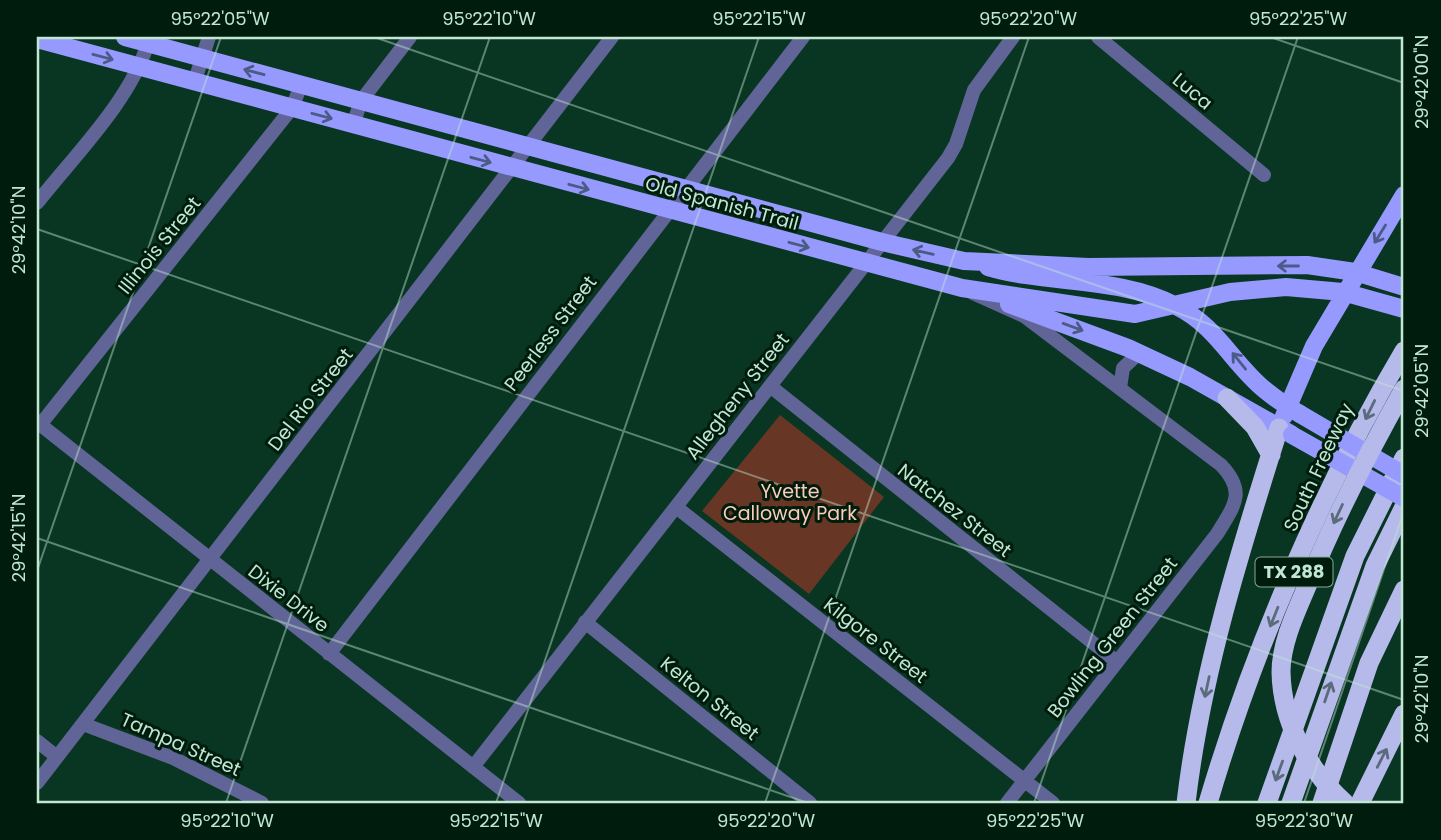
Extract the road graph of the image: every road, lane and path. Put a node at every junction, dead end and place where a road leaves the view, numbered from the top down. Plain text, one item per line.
1 (125, 37) edge
2 (209, 37) edge
3 (410, 37) edge
4 (612, 37) edge
5 (803, 37) edge
6 (1013, 37) edge
7 (1098, 37) edge
8 (37, 39) edge
9 (148, 43) junction
10 (201, 57) junction
11 (141, 68) junction
12 (194, 83) junction
13 (301, 85) junction
14 (361, 101) junction
15 (292, 108) junction
16 (353, 125) junction
17 (530, 146) junction
18 (513, 169) junction
19 (1264, 175) dead end
20 (686, 188) junction
21 (1404, 195) edge
22 (37, 203) edge
23 (668, 211) junction
24 (882, 242) junction
25 (964, 261) junction
26 (865, 263) junction
27 (1355, 272) junction
28 (1404, 287) edge
29 (962, 288) junction
30 (1343, 292) junction
31 (1177, 306) junction
32 (1404, 309) edge
33 (1404, 351) edge
34 (1139, 353) junction
35 (770, 386) junction
36 (1120, 388) junction
37 (1404, 389) edge
38 (1227, 398) junction
39 (1294, 410) junction
40 (38, 423) edge
41 (1286, 432) junction
42 (1271, 455) junction
43 (1404, 458) edge
44 (1404, 475) edge
45 (1404, 498) edge
46 (676, 507) junction
47 (1404, 507) edge
48 (209, 559) junction
49 (1404, 590) edge
50 (584, 622) junction
51 (329, 654) junction
52 (1117, 662) junction
53 (1404, 714) edge
54 (83, 724) junction
55 (37, 741) edge
56 (57, 757) junction
57 (472, 767) junction
58 (1024, 781) junction
59 (37, 783) edge
60 (262, 803) edge
61 (519, 803) edge
62 (810, 803) edge
63 (1007, 803) edge
64 (1053, 803) edge
65 (1186, 803) edge
66 (1208, 803) edge
67 (1267, 803) edge
68 (1291, 803) edge
69 (1322, 803) edge
70 (1346, 803) edge
71 (1360, 803) edge

1 - 9 main road, Old Spanish Trail
2 - 10 street
3 - 14 street
4 - 17 street, Del Rio Street
5 - 20 street, Peerless Street
6 - 24 street, Allegheny Street
7 - 19 street, Luca
8 -> 11 main road, Old Spanish Trail
9 - 10 main road, Old Spanish Trail
9 - 11 street
10 - 12 street
13 -> 10 main road, Old Spanish Trail
11 - 12 main road, Old Spanish Trail
11 - 22 street
12 - 15 main road, Old Spanish Trail
13 - 14 main road, Old Spanish Trail
13 - 15 street, Illinois Street
14 - 16 street
14 - 17 main road, Old Spanish Trail
15 -> 16 main road, Old Spanish Trail
15 - 40 street, Illinois Street
16 -> 18 main road, Old Spanish Trail
17 - 18 street, Del Rio Street
17 - 20 main road, Old Spanish Trail
18 -> 23 main road, Old Spanish Trail
18 - 48 street, Del Rio Street
20 - 23 street, Peerless Street
20 - 24 main road, Old Spanish Trail
21 -> 27 main road
23 -> 26 main road, Old Spanish Trail
23 - 51 street, Peerless Street
25 -> 24 main road, Old Spanish Trail
24 - 26 street, Allegheny Street
27 -> 25 main road, Old Spanish Trail
25 - 31 main road
26 - 29 main road, Old Spanish Trail
26 - 35 street, Allegheny Street
27 - 28 main road, Old Spanish Trail
27 - 30 main road
29 - 31 main road, Old Spanish Trail
29 -> 34 main road
29 - 36 street
30 - 31 main road, Old Spanish Trail
30 - 32 main road, Old Spanish Trail
30 - 39 main road
39 -> 31 main road
33 -> 66 highway, South Freeway / TX 288
34 - 36 street
34 - 38 main road
35 - 46 street, Allegheny Street
35 - 52 street, Natchez Street
36 - 52 street, Bowling Green Street
37 -> 70 highway, bridge
38 - 41 main road
38 - 42 highway
39 - 41 main road
39 - 44 main road, bridge
40 - 48 street, Dixie Drive
41 - 42 highway
41 - 45 main road, bridge
42 -> 65 highway
43 -> 67 highway
46 - 50 street, Allegheny Street
46 - 58 street, Kilgore Street
68 -> 47 highway
48 - 51 street, Dixie Drive
48 - 54 street, Del Rio Street
49 - 69 highway
50 - 57 street, Allegheny Street
50 - 62 street, Kelton Street
51 - 57 street, Dixie Drive
52 - 58 street, Bowling Green Street
71 -> 53 highway
54 - 56 street, Del Rio Street
54 - 60 street, Tampa Street
55 - 56 street
56 - 59 street, Del Rio Street
57 - 61 street, Dixie Drive
58 - 63 street, Bowling Green Street
58 - 64 street, Kilgore Street

